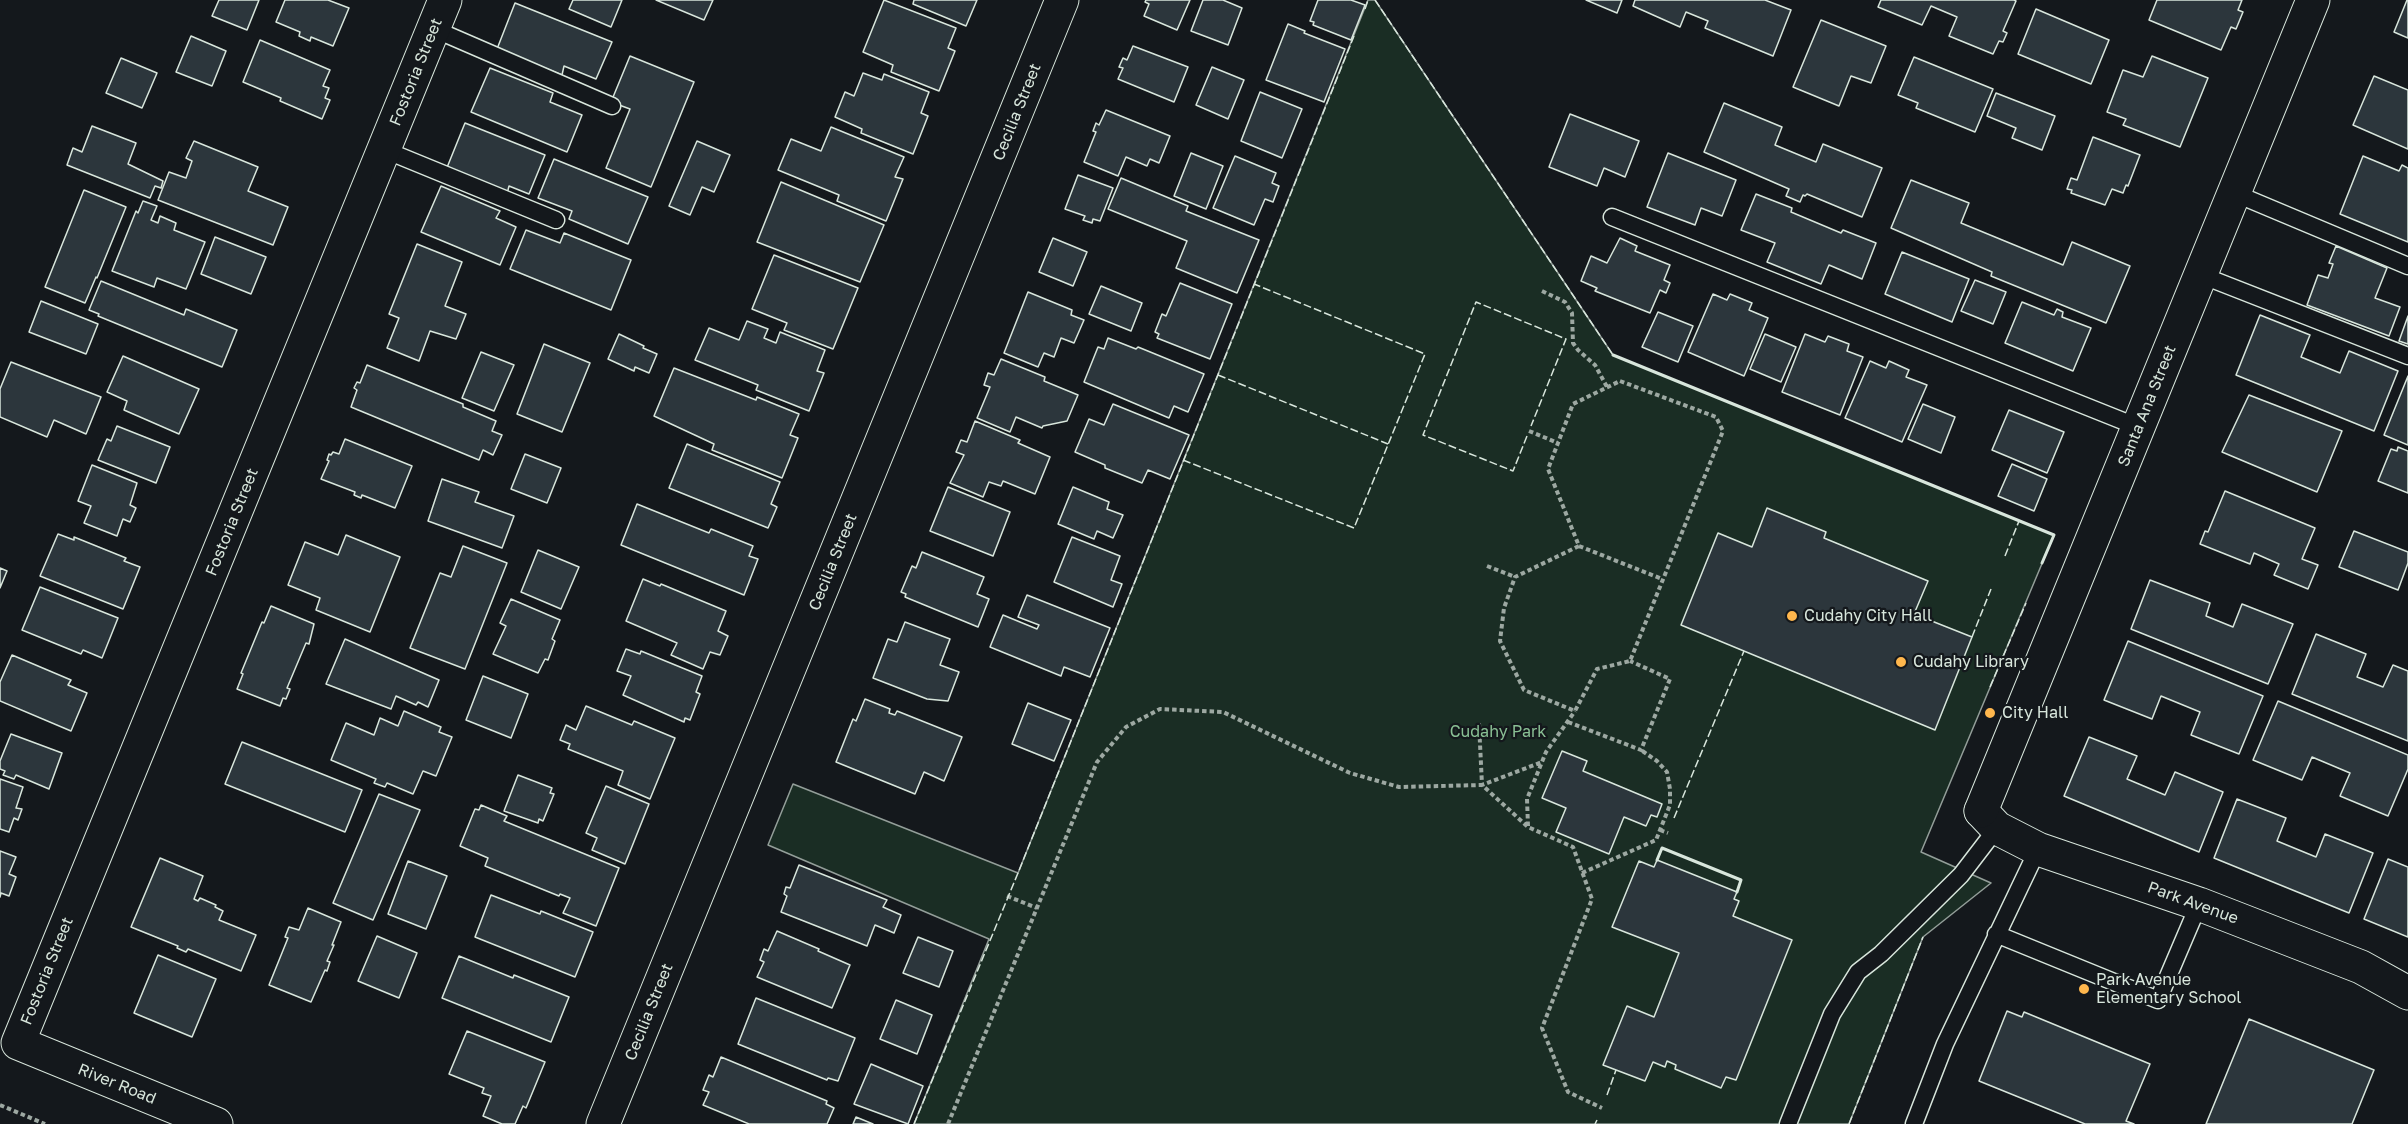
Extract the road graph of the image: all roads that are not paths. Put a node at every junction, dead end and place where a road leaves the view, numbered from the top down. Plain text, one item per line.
1 (1062, 0) edge
2 (2313, 0) edge
3 (440, 14) edge
4 (612, 106) dead end
5 (385, 150) junction
6 (2234, 193) junction
7 (1612, 217) dead end
8 (556, 220) dead end
9 (2408, 266) edge
10 (2200, 275) junction
11 (2408, 356) edge
12 (2138, 427) junction
13 (1989, 820) junction
14 (2038, 849) junction
15 (2199, 904) junction
16 (1996, 934) junction
17 (2408, 993) edge
18 (18, 1043) joint
19 (216, 1124) edge
20 (603, 1124) edge
21 (1788, 1124) edge
22 (1914, 1124) edge

1 - 20 street, Cecilia Street
2 - 6 street, Santa Ana Street
3 - 4 lane
3 - 5 street, Fostoria Street
5 - 8 lane
5 - 18 street, Fostoria Street
6 - 9 lane
6 - 10 street, Santa Ana Street
7 - 12 lane
10 - 11 lane
10 - 12 street, Santa Ana Street
12 - 13 street, Santa Ana Street
13 - 14 street, Park Avenue
13 - 21 lane
14 - 15 street, Park Avenue
14 - 16 lane
15 - 16 lane
15 - 17 street, Park Avenue
16 - 22 lane
18 - 19 street, River Road

